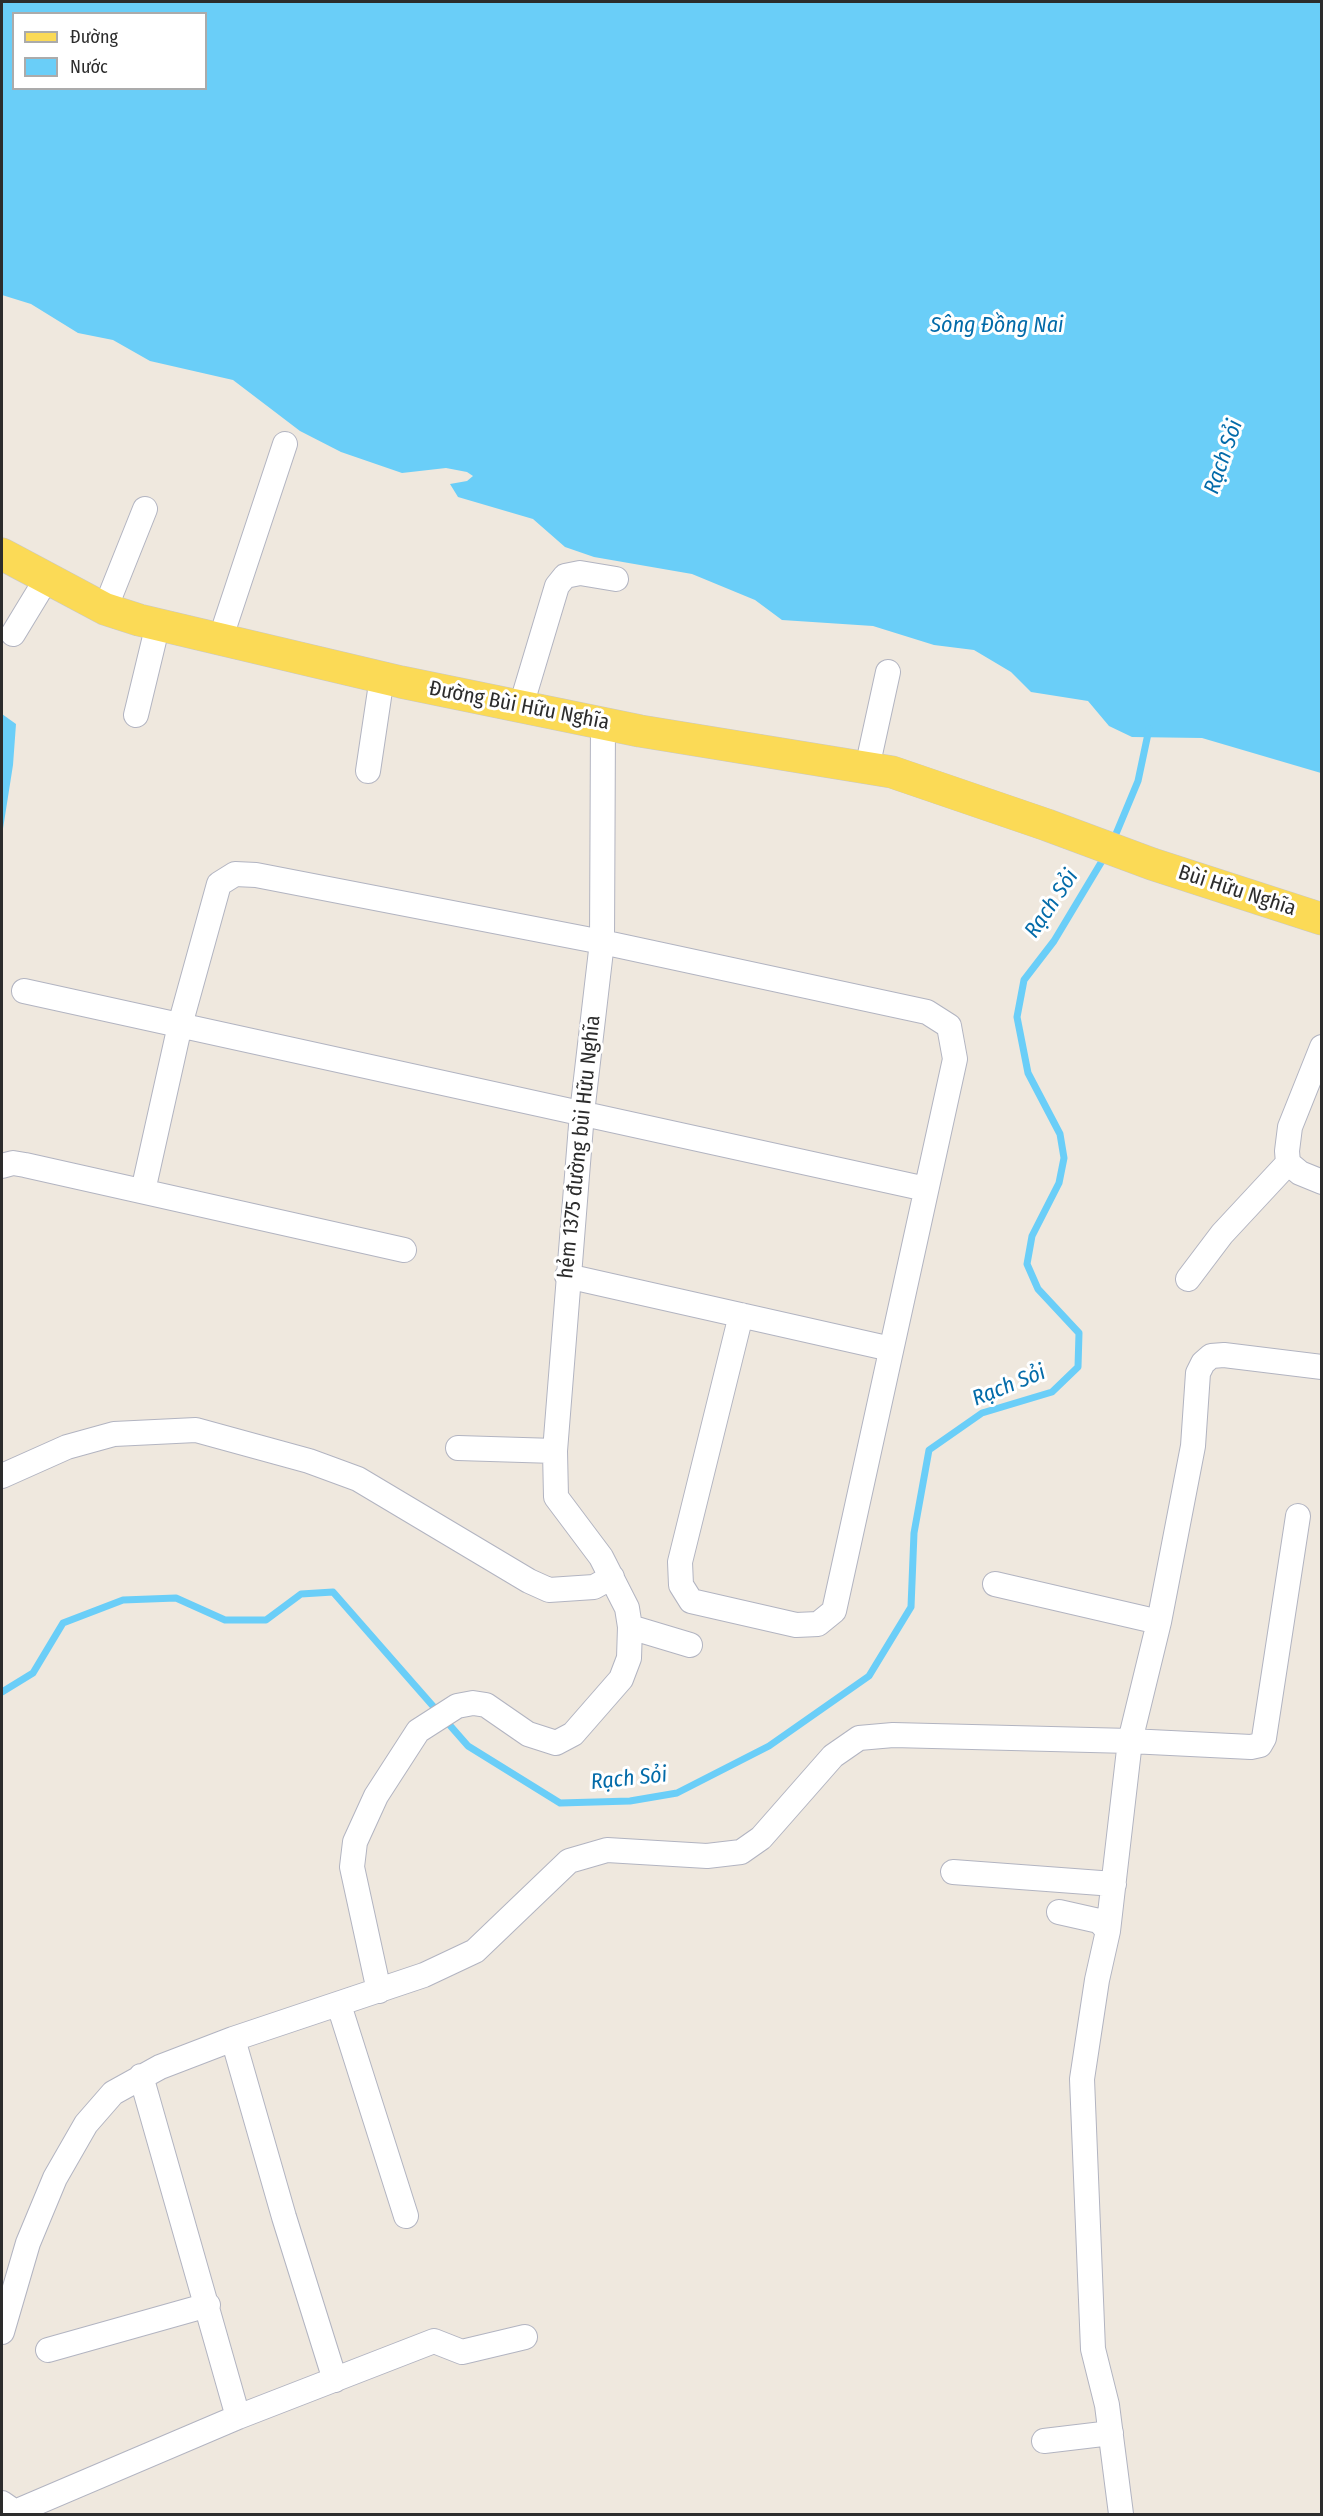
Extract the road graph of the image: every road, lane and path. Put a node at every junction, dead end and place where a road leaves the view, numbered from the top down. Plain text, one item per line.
1 (285, 444) dead end
2 (145, 509) dead end
3 (2, 554) edge
4 (47, 578) junction
5 (616, 579) dead end
6 (105, 609) junction
7 (158, 624) junction
8 (14, 634) dead end
9 (221, 638) junction
10 (888, 672) dead end
11 (382, 677) junction
12 (521, 706) junction
13 (136, 715) dead end
14 (603, 723) junction
15 (867, 768) junction
16 (368, 771) dead end
17 (1047, 825) joint
18 (1322, 919) edge
19 (602, 942) junction
20 (24, 991) dead end
21 (180, 1025) junction
22 (1322, 1047) edge
23 (582, 1113) junction
24 (1288, 1163) junction
25 (2, 1166) edge
26 (1322, 1182) edge
27 (926, 1189) junction
28 (142, 1191) junction
29 (404, 1250) dead end
30 (567, 1276) junction
31 (1188, 1279) dead end
32 (741, 1315) junction
33 (891, 1349) junction
34 (1322, 1367) edge
35 (458, 1448) dead end
36 (555, 1451) junction
37 (2, 1476) edge
38 (1298, 1516) dead end
39 (606, 1567) junction
40 (995, 1584) dead end
41 (1159, 1622) junction
42 (630, 1627) junction
43 (690, 1645) dead end
44 (1130, 1741) junction
45 (953, 1872) dead end
46 (1114, 1884) junction
47 (1059, 1912) dead end
48 (1108, 1931) junction
49 (379, 1991) junction
50 (339, 2006) junction
51 (233, 2039) junction
52 (141, 2076) junction
53 (406, 2216) dead end
54 (208, 2305) junction
55 (2, 2332) edge
56 (525, 2337) dead end
57 (48, 2350) dead end
58 (335, 2380) junction
59 (238, 2417) junction
60 (1111, 2433) junction
61 (1044, 2440) dead end
62 (2, 2503) edge
63 (1121, 2514) edge

1 - 9 street
2 - 6 street
3 - 4 main road, Đường Bùi Hữu Nghĩa
4 - 6 main road, Đường Bùi Hữu Nghĩa
4 - 8 street
5 - 12 street
6 - 7 main road, Đường Bùi Hữu Nghĩa
7 - 9 main road, Đường Bùi Hữu Nghĩa
7 - 13 street
9 - 11 main road, Đường Bùi Hữu Nghĩa
10 - 15 street
11 - 12 main road, Đường Bùi Hữu Nghĩa
11 - 16 street
12 - 14 main road, Đường Bùi Hữu Nghĩa
14 - 15 main road, Đường Bùi Hữu Nghĩa
14 - 19 street, hẻm 1375 đường bùi Hữu Nghĩa
15 - 17 main road, Đường Bùi Hữu Nghĩa
17 - 18 main road, Bùi Hữu Nghĩa
19 - 21 street
19 - 23 street, hẻm 1375 đường bùi Hữu Nghĩa
19 - 27 street
20 - 21 street
21 - 23 street
21 - 28 street
22 - 24 street
23 - 27 street
23 - 30 street, hẻm 1375 đường bùi Hữu Nghĩa
24 - 26 street
24 - 31 street
25 - 28 street
27 - 33 street
28 - 29 street
30 - 32 street
30 - 36 street, hẻm 1375 đường bùi Hữu Nghĩa
32 - 33 street
32 - 33 street
34 - 41 street
35 - 36 street
36 - 39 street, hẻm 1375 đường bùi Hữu Nghĩa
37 - 39 street
38 - 44 street
39 - 42 street, hẻm 1375 đường bùi Hữu Nghĩa
40 - 41 street
41 - 44 street
42 - 43 street
42 - 49 street, hẻm 1375 đường bùi Hữu Nghĩa
44 - 46 street
44 - 49 street
45 - 46 street
46 - 48 street
47 - 48 street
48 - 60 street
49 - 50 street
50 - 51 street
50 - 53 street
51 - 52 street
51 - 58 street
52 - 54 street
52 - 55 street
54 - 57 street
54 - 59 street
56 - 58 street
58 - 59 street
59 - 62 street
60 - 61 street
60 - 63 street

